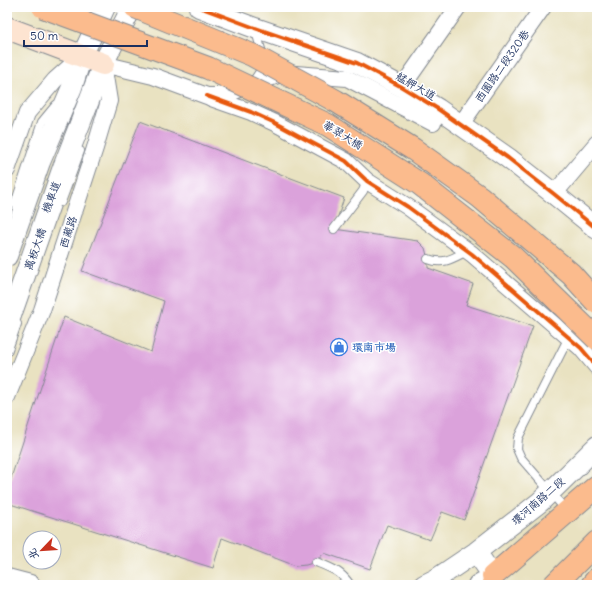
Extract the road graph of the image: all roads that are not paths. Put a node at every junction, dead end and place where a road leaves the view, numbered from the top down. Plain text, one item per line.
1 (43, 7) edge
2 (105, 7) edge
3 (133, 7) edge
4 (199, 7) edge
5 (458, 7) edge
6 (543, 7) edge
7 (7, 28) edge
8 (255, 28) junction
9 (82, 56) junction
10 (103, 64) junction
11 (252, 85) junction
12 (402, 87) junction
13 (92, 93) junction
14 (207, 96) junction
15 (445, 124) junction
16 (86, 129) dead end
17 (597, 143) edge
18 (82, 144) dead end
19 (35, 161) junction
20 (7, 170) edge
21 (67, 172) junction
22 (367, 181) junction
23 (554, 194) junction
24 (58, 210) dead end
25 (11, 215) dead end
26 (334, 229) dead end
27 (597, 230) edge
28 (467, 250) junction
29 (7, 256) edge
30 (428, 259) dead end
31 (597, 303) edge
32 (13, 322) edge
33 (569, 337) junction
34 (597, 339) edge
35 (7, 352) edge
36 (597, 367) edge
37 (7, 397) edge
38 (597, 446) edge
39 (597, 486) edge
40 (550, 492) junction
41 (568, 512) junction
42 (597, 542) edge
43 (476, 552) junction
44 (316, 562) dead end
45 (7, 579) edge
46 (597, 579) edge
47 (490, 582) edge
48 (30, 585) edge
49 (350, 585) edge
50 (424, 585) edge
51 (554, 585) edge
52 (592, 585) edge

1 - 34 highway, 華翠大橋, bridge
2 - 9 street
3 - 10 street
3 - 31 highway, bridge
4 - 8 street, 艋舺大道
5 - 12 street
6 - 15 street, 西園路二段320巷
7 - 9 main road
8 - 11 lane
8 - 12 street, 艋舺大道
9 - 10 main road
9 - 19 street
9 - 20 street
10 - 13 street
10 - 14 street, 艋舺大道
10 - 37 street, 西藏路
11 - 14 street, 艋舺大道
11 - 15 street, 艋舺大道
12 - 15 street, 艋舺大道
13 - 16 lane
13 - 21 street
14 - 22 street
15 - 23 street, 艋舺大道
17 - 23 street
18 - 21 lane, 機車道
19 - 25 lane
19 - 29 street
21 - 24 lane, 機車道
21 - 32 street, 萬板大橋
22 - 26 lane
22 - 28 street
23 - 27 street, 艋舺大道
28 - 30 lane
28 - 33 street
32 - 35 lane
33 - 36 street
33 - 40 lane
38 - 40 street, 環河南路二段
39 - 41 highway
40 - 41 lane
40 - 43 street, 環河南路二段
41 - 47 highway
42 - 51 highway
43 - 47 street
43 - 50 street, 環河南路二段
44 - 49 lane
45 - 48 street
46 - 52 highway

